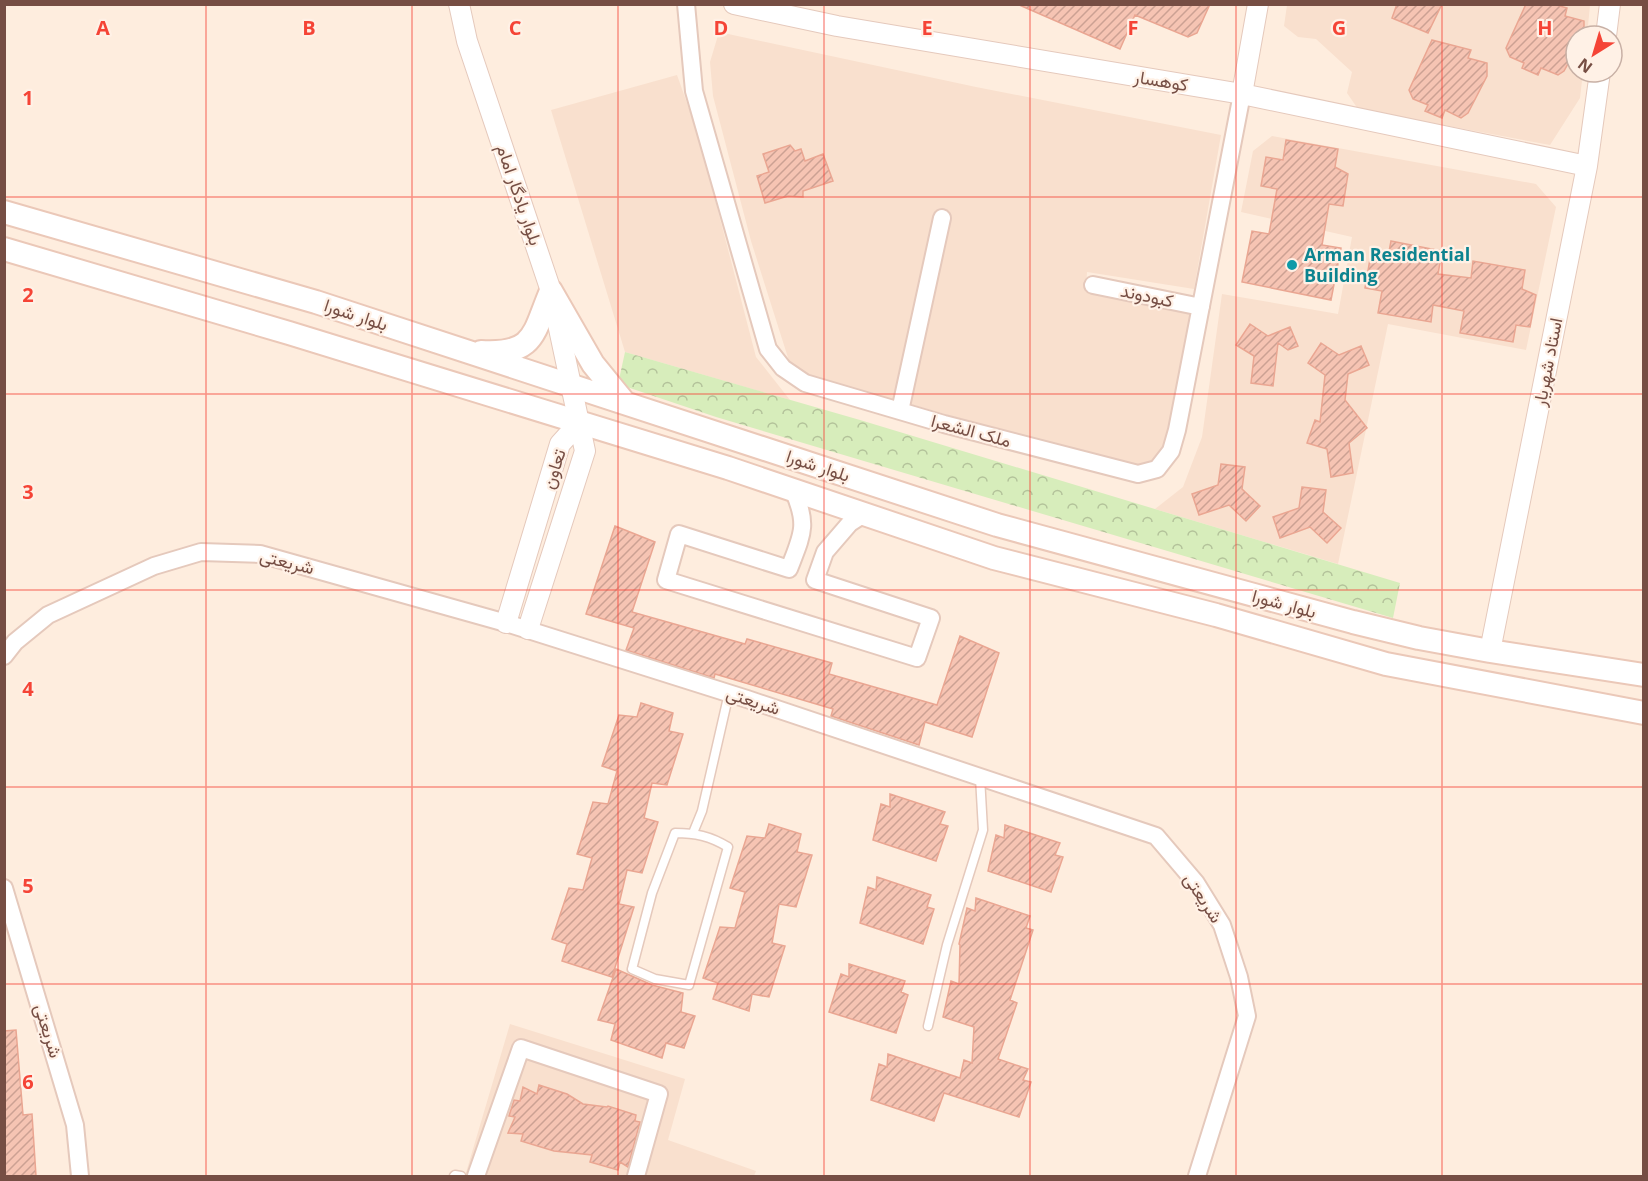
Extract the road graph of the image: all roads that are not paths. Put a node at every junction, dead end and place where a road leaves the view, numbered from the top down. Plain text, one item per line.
1 (459, 4) edge
2 (686, 4) edge
3 (734, 4) edge
4 (1258, 4) edge
5 (1610, 4) edge
6 (1608, 24) edge
7 (1598, 84) edge
8 (1242, 94) junction
9 (1587, 166) junction
10 (4, 212) edge
11 (942, 218) dead end
12 (4, 249) edge
13 (1093, 285) dead end
14 (551, 291) junction
15 (1201, 307) junction
16 (465, 351) junction
17 (572, 386) junction
18 (624, 402) junction
19 (900, 411) junction
20 (579, 423) junction
21 (793, 490) junction
22 (864, 514) junction
23 (789, 569) junction
24 (815, 580) junction
25 (506, 623) junction
26 (528, 629) junction
27 (1490, 651) junction
28 (4, 656) edge
29 (1644, 675) edge
30 (729, 693) junction
31 (1644, 712) edge
32 (980, 777) junction
33 (693, 833) junction
34 (4, 888) edge
35 (928, 1026) dead end
36 (80, 1176) edge
37 (454, 1176) edge
38 (460, 1176) edge
39 (476, 1176) edge
40 (636, 1176) edge
41 (1197, 1176) edge

1 - 14 street, بلوار یادگار امام
2 - 19 street, ملک الشعرا
3 - 8 street, کوهسار
4 - 8 street
5 - 6 street
7 - 9 street, استاد شهریار
8 - 9 street, کوهسار
8 - 15 street, ملک الشعرا
9 - 27 street, استاد شهریار
10 - 16 main road, بلوار شورا
11 - 19 street
12 - 20 main road, بلوار شورا
13 - 15 street, کبودوند
14 - 16 main road
14 - 17 street, بلوار یادگار امام
14 - 18 main road
15 - 19 street, ملک الشعرا
16 - 17 main road, بلوار شورا
17 - 18 main road, بلوار شورا
17 - 20 street, بلوار یادگار امام
18 - 27 main road, بلوار شورا
20 - 21 main road, بلوار شورا
20 - 25 street, تعاون
20 - 26 street, تعاون
21 - 22 main road, بلوار شورا
21 - 23 street
22 - 24 street
22 - 31 main road, بلوار شورا
23 - 24 street
23 - 24 street
25 - 26 street, شریعتی
25 - 28 street, شریعتی
26 - 30 street, شریعتی
27 - 29 main road, بلوار شورا
30 - 32 street, شریعتی
30 - 33 lane
32 - 35 lane
32 - 41 street, شریعتی
33 - 33 lane
34 - 36 street, شریعتی
37 - 38 lane
39 - 40 street

